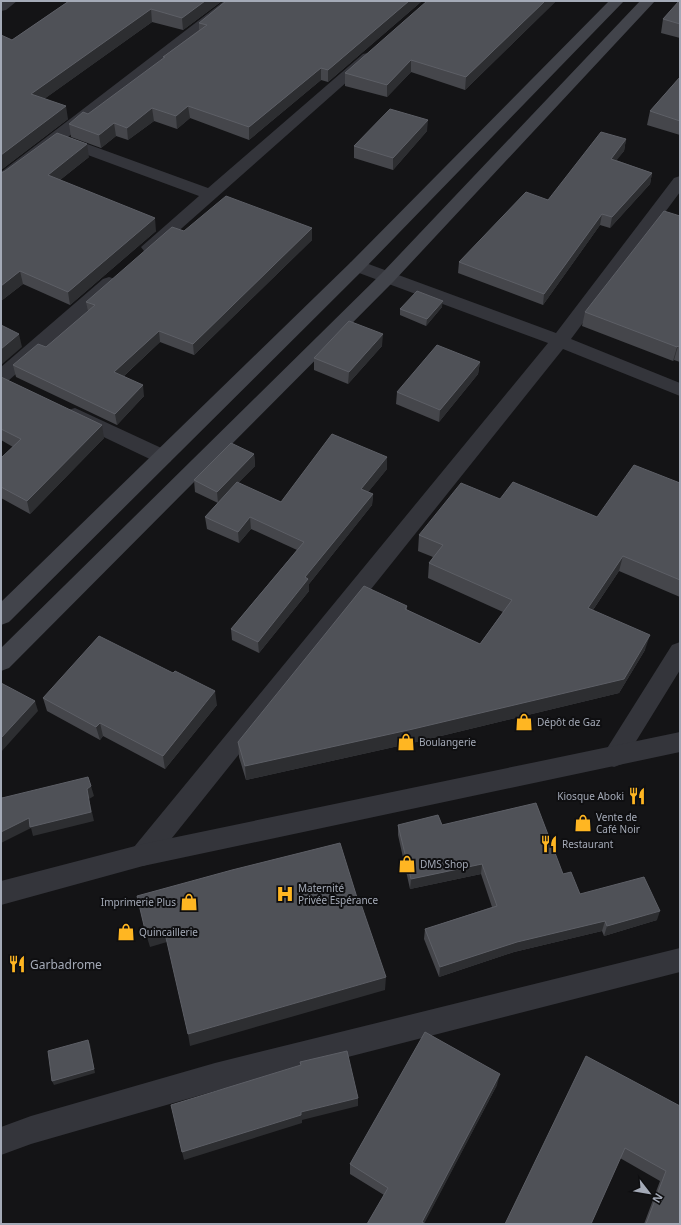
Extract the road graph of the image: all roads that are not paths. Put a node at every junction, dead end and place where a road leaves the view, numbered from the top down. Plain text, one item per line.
1 (10, 1) edge
2 (233, 1) edge
3 (617, 1) edge
4 (648, 1) edge
5 (1, 7) edge
6 (378, 48) edge
7 (57, 138) junction
8 (1, 180) edge
9 (680, 181) edge
10 (210, 194) junction
11 (138, 257) edge
12 (357, 266) junction
13 (120, 272) edge
14 (388, 277) junction
15 (560, 341) junction
16 (6, 380) edge
17 (680, 390) edge
18 (57, 406) edge
19 (163, 457) junction
20 (1, 616) edge
21 (680, 652) edge
22 (1, 662) edge
23 (680, 742) edge
24 (614, 757) junction
25 (143, 855) junction
26 (1, 893) edge
27 (680, 960) edge
28 (1, 1141) edge

1 - 5 street
2 - 7 street
3 - 12 main road
4 - 14 main road
6 - 10 street
7 - 8 street
7 - 10 street
9 - 15 street
10 - 11 street
12 - 14 street
12 - 19 main road
13 - 16 street
14 - 15 street
14 - 22 main road
15 - 17 street
15 - 25 street
18 - 19 street
19 - 20 main road
21 - 24 street
23 - 24 street
24 - 25 street
25 - 26 street
27 - 28 street

